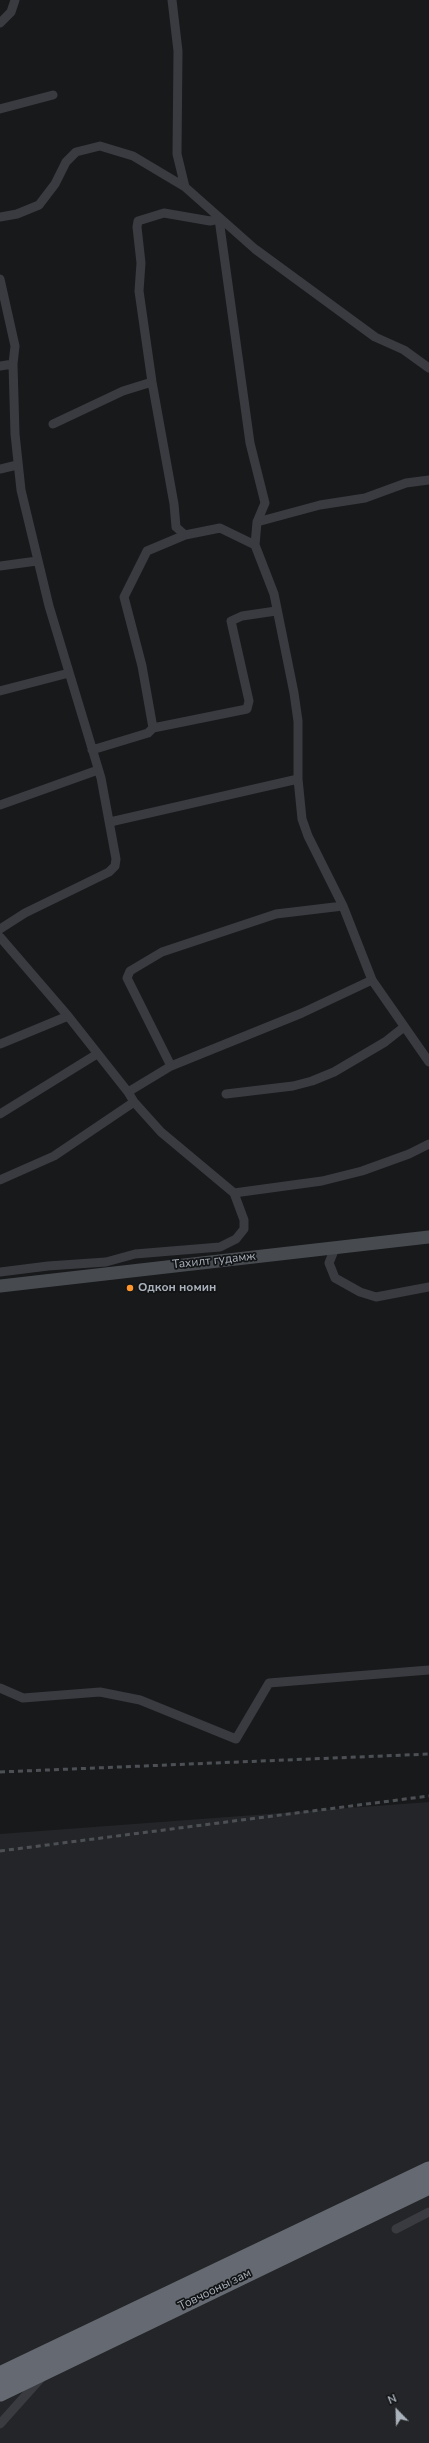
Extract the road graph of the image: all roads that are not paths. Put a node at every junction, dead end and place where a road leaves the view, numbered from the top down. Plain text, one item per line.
1 (15, 0) edge
2 (172, 0) edge
3 (0, 23) edge
4 (53, 95) dead end
5 (0, 109) edge
6 (185, 187) junction
7 (0, 217) edge
8 (219, 219) junction
9 (0, 278) edge
10 (13, 364) junction
11 (0, 366) edge
12 (429, 368) edge
13 (152, 382) junction
14 (53, 424) dead end
15 (17, 465) junction
16 (0, 469) edge
17 (429, 480) edge
18 (257, 522) junction
19 (185, 535) junction
20 (255, 546) junction
21 (37, 561) junction
22 (0, 566) edge
23 (276, 611) junction
24 (69, 673) junction
25 (0, 691) edge
26 (153, 728) junction
27 (92, 750) junction
28 (98, 770) junction
29 (298, 779) junction
30 (0, 804) edge
31 (110, 822) junction
32 (343, 906) junction
33 (0, 929) edge
34 (0, 937) edge
35 (372, 980) junction
36 (68, 1016) junction
37 (404, 1027) junction
38 (0, 1044) edge
39 (97, 1054) junction
40 (429, 1062) edge
41 (171, 1066) junction
42 (128, 1092) junction
43 (226, 1094) dead end
44 (134, 1102) junction
45 (0, 1114) edge
46 (429, 1144) edge
47 (0, 1180) edge
48 (234, 1193) junction
49 (429, 1237) edge
50 (334, 1248) junction
51 (207, 1255) junction
52 (105, 1268) junction
53 (0, 1272) edge
54 (0, 1286) edge
55 (429, 1287) edge
56 (429, 1670) edge
57 (0, 1688) edge
58 (429, 2170) edge
59 (429, 2186) edge
60 (429, 2212) edge
61 (396, 2229) dead end
62 (50, 2368) junction
63 (0, 2375) edge
64 (0, 2393) edge
65 (0, 2424) edge

1 - 3 street
2 - 6 street
4 - 5 street
6 - 7 street
6 - 8 street
8 - 12 street
8 - 13 street
8 - 18 street
9 - 10 street
10 - 11 street
10 - 15 street
13 - 14 street
13 - 19 street
15 - 16 street
15 - 21 street
17 - 18 street
18 - 20 street
19 - 20 street
19 - 26 street
20 - 23 street
21 - 22 street
21 - 24 street
23 - 26 street
23 - 29 street
24 - 25 street
24 - 27 street
26 - 27 street
27 - 28 street
28 - 30 street
28 - 31 street
29 - 31 street
29 - 32 street
31 - 33 street
32 - 35 street
32 - 41 street
34 - 36 street
35 - 37 street
35 - 41 street
36 - 38 street
36 - 39 street
37 - 40 street
37 - 43 street
39 - 42 street
39 - 45 street
41 - 42 street
42 - 44 street
44 - 47 street
44 - 48 street
46 - 48 street
48 - 51 street
49 - 50 main road, Тахилт гудамж
50 - 51 main road, Тахилт гудамж
50 - 55 street
51 - 52 main road, Тахилт гудамж
52 - 53 street
52 - 54 main road, Тахилт гудамж
56 - 57 street
58 - 63 highway, Товчооны зам
59 - 62 highway, Товчооны зам
60 - 61 street
62 - 64 highway, Товчооны зам
62 - 65 street

